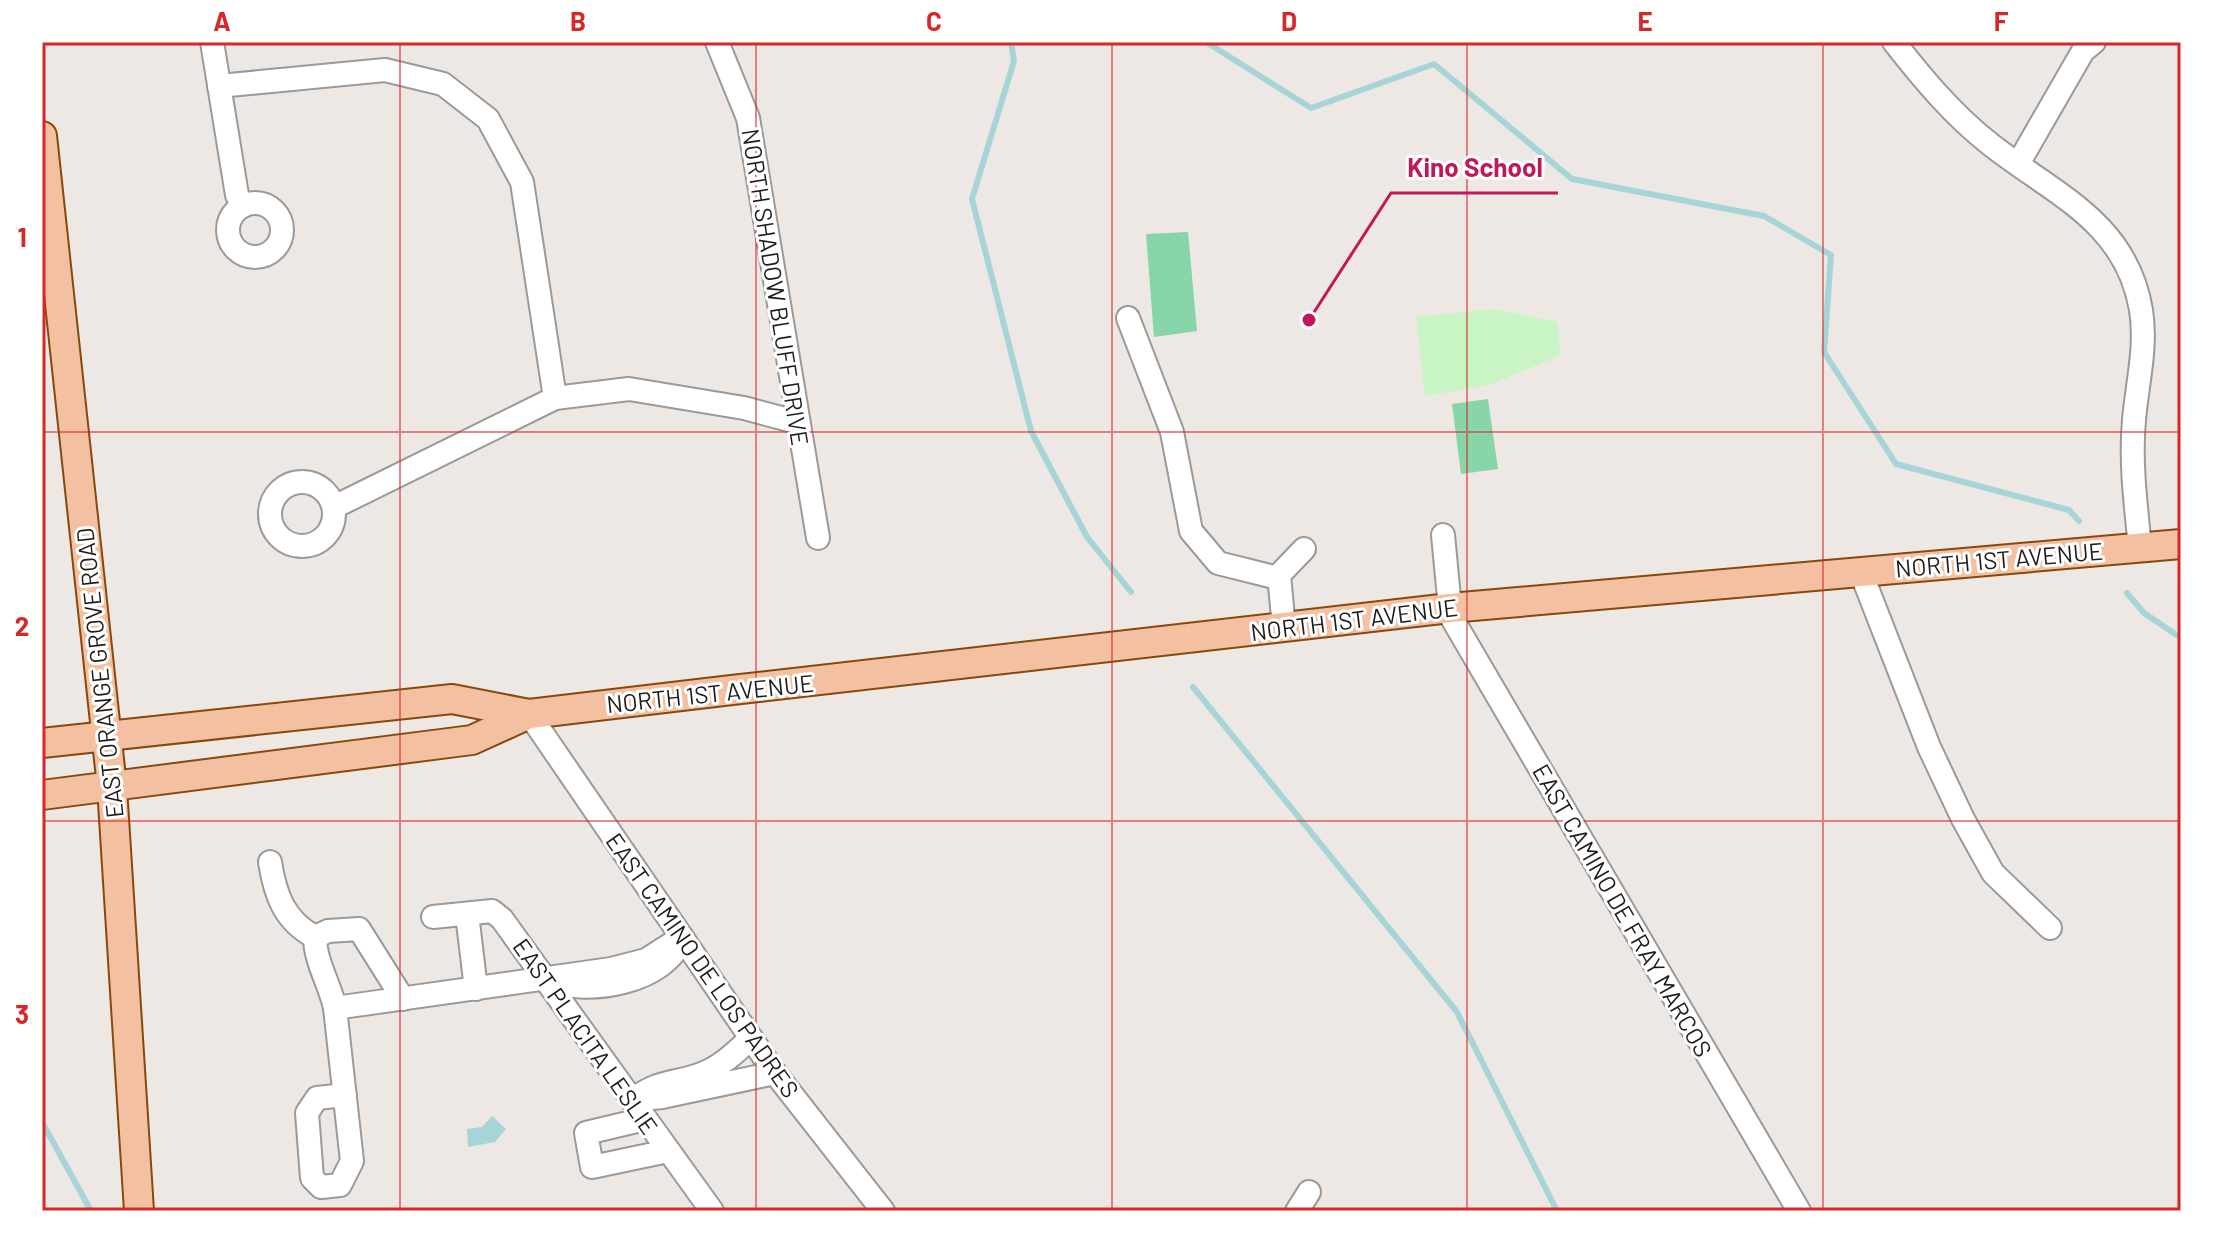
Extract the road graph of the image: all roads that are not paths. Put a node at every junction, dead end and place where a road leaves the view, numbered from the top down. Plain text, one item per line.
1 (212, 42) edge
2 (717, 42) edge
3 (1894, 42) edge
4 (2094, 42) edge
5 (219, 86) junction
6 (42, 136) edge
7 (2018, 164) junction
8 (243, 206) dead end
9 (1128, 318) dead end
10 (555, 398) junction
11 (796, 422) junction
12 (334, 507) dead end
13 (1443, 535) dead end
14 (818, 538) dead end
15 (2181, 544) edge
16 (2140, 548) junction
17 (1304, 549) dead end
18 (1860, 570) junction
19 (1278, 578) junction
20 (1448, 608) junction
21 (1284, 628) junction
22 (529, 714) junction
23 (107, 737) junction
24 (42, 743) edge
25 (112, 787) junction
26 (42, 795) edge
27 (270, 862) dead end
28 (467, 914) junction
29 (433, 917) dead end
30 (2050, 928) dead end
31 (315, 937) junction
32 (682, 937) junction
33 (549, 980) junction
34 (476, 989) junction
35 (403, 999) junction
36 (335, 1008) junction
37 (751, 1038) junction
38 (775, 1073) junction
39 (345, 1095) junction
40 (632, 1100) junction
41 (645, 1119) junction
42 (668, 1151) junction
43 (139, 1211) edge
44 (712, 1211) edge
45 (883, 1211) edge
46 (1799, 1211) edge

1 - 5 street
2 - 11 street, NORTH SHADOW BLUFF DRIVE
3 - 7 street
4 - 7 street
5 - 8 street
5 - 10 street
6 - 23 main road, EAST ORANGE GROVE ROAD
7 - 16 street
9 - 19 street
10 - 11 street
10 - 12 street
11 - 14 street, NORTH SHADOW BLUFF DRIVE
13 - 20 street
15 - 16 main road, NORTH 1ST AVENUE
16 - 18 main road, NORTH 1ST AVENUE
17 - 19 street
18 - 20 main road, NORTH 1ST AVENUE
18 - 30 street
19 - 21 street
20 - 21 main road, NORTH 1ST AVENUE
20 - 46 street, EAST CAMINO DE FRAY MARCOS
21 - 22 main road, NORTH 1ST AVENUE
22 - 23 main road, NORTH 1ST AVENUE
22 - 25 main road, NORTH 1ST AVENUE
22 - 32 street, EAST CAMINO DE LOS PADRES
23 - 24 main road, NORTH 1ST AVENUE
23 - 25 main road, EAST ORANGE GROVE ROAD
25 - 26 main road, NORTH 1ST AVENUE
25 - 43 main road, EAST ORANGE GROVE ROAD
27 - 31 street
28 - 29 street, EAST PLACITA LESLIE
28 - 33 street, EAST PLACITA LESLIE
28 - 34 street
31 - 35 street
31 - 36 street
32 - 33 street
32 - 37 street, EAST CAMINO DE LOS PADRES
33 - 34 street
33 - 40 street, EAST PLACITA LESLIE
34 - 35 street
35 - 36 street
36 - 39 street
37 - 38 street, EAST CAMINO DE LOS PADRES
37 - 40 street
38 - 40 street
38 - 45 street, EAST CAMINO DE LOS PADRES
39 - 39 street
40 - 41 street, EAST PLACITA LESLIE
41 - 42 street, EAST PLACITA LESLIE
41 - 42 street
42 - 44 street, EAST PLACITA LESLIE

